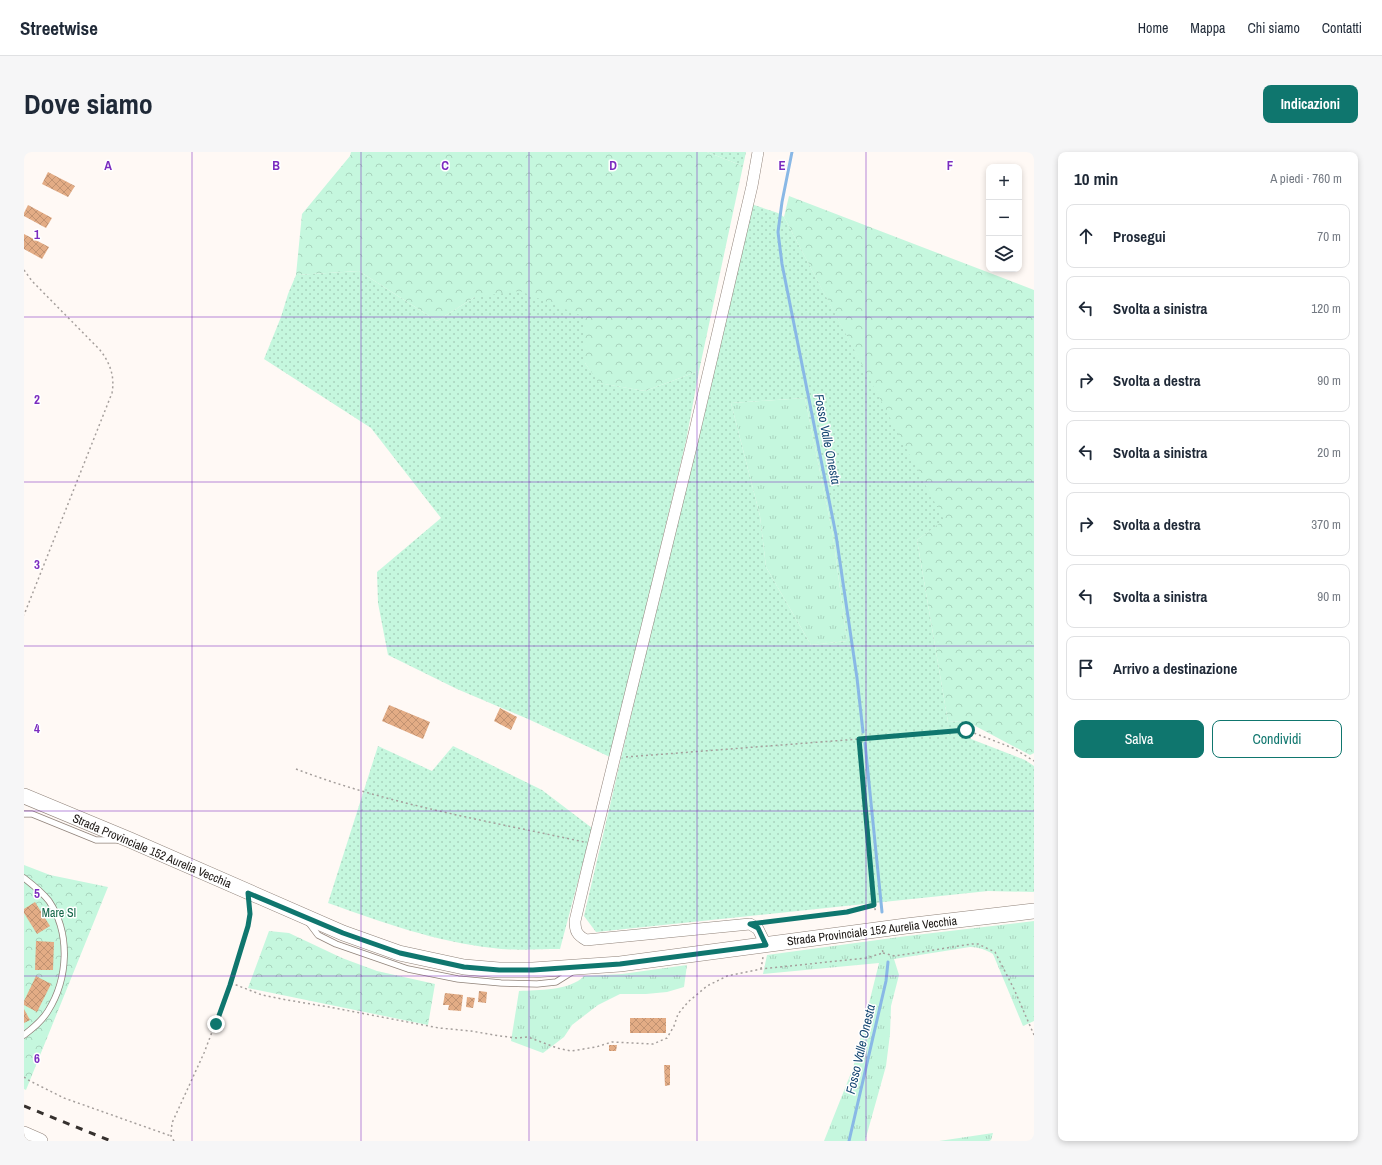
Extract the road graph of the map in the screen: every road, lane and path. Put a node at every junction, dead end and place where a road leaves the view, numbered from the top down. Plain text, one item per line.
1 (758, 152) edge
2 (24, 270) edge
3 (24, 615) edge
4 (859, 739) junction
5 (616, 754) junction
6 (1034, 760) edge
7 (296, 769) dead end
8 (24, 796) edge
9 (24, 814) edge
10 (130, 840) junction
11 (594, 844) junction
12 (24, 878) edge
13 (248, 893) junction
14 (874, 905) junction
15 (1034, 911) edge
16 (876, 913) dead end
17 (750, 924) junction
18 (766, 945) junction
19 (882, 948) dead end
20 (882, 953) junction
21 (231, 983) junction
22 (24, 1035) edge
23 (1034, 1035) edge
24 (24, 1077) edge
25 (24, 1134) edge
26 (171, 1136) junction
27 (40, 1141) edge
28 (174, 1141) edge

1 - 5 street
2 - 3 path
4 - 5 path
4 - 6 path
4 - 14 path
5 - 11 street
7 - 11 path
8 - 10 main road, Strada Provinciale 152 Aurelia Vecchia
9 - 10 lane
10 - 13 main road, Strada Provinciale 152 Aurelia Vecchia
11 - 17 street
12 - 22 lane
13 - 18 main road, Strada Provinciale 152 Aurelia Vecchia
13 - 21 path
14 - 16 path
14 - 17 path
15 - 18 main road, Strada Provinciale 152 Aurelia Vecchia
17 - 18 street
19 - 20 path
20 - 21 path
20 - 23 path
21 - 26 path
24 - 26 path
25 - 27 main road
26 - 28 path

